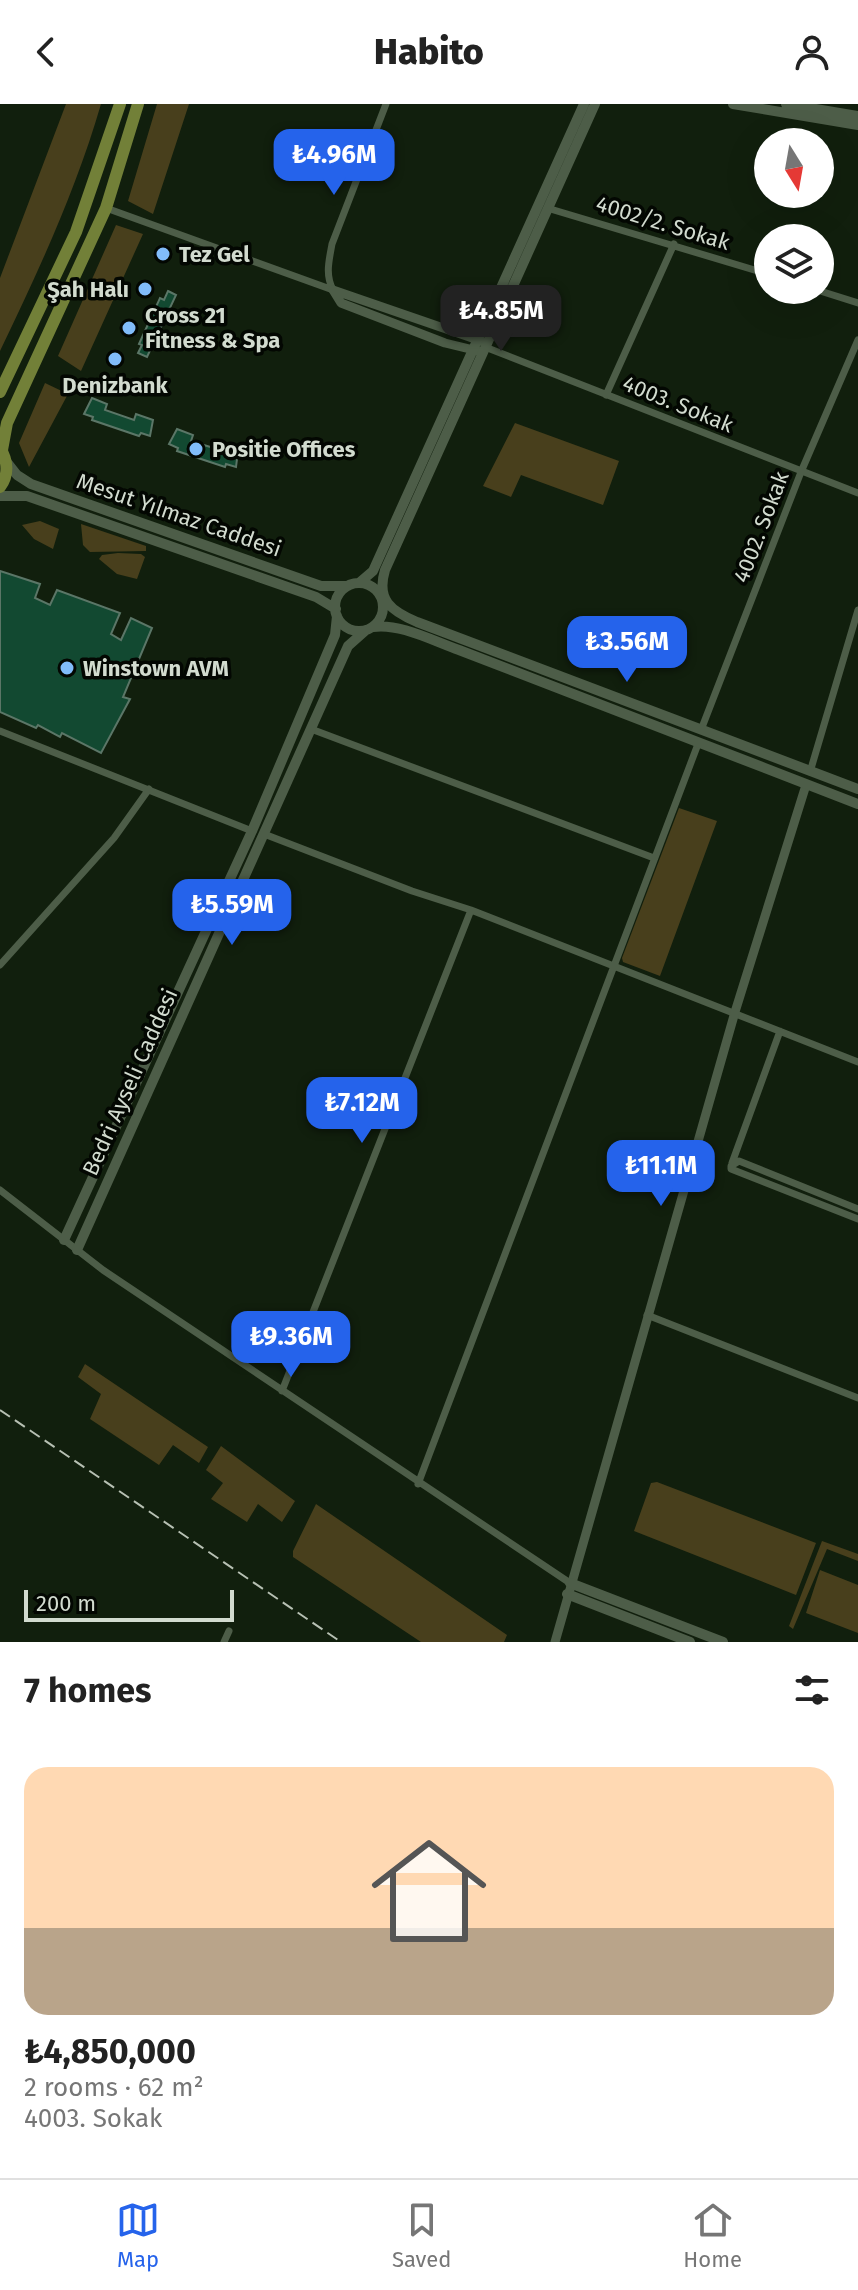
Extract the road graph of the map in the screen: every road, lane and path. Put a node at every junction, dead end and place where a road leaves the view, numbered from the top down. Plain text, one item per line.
1 (120, 104) edge
2 (138, 104) edge
3 (386, 104) edge
4 (584, 104) edge
5 (595, 104) edge
6 (733, 104) edge
7 (786, 104) edge
8 (858, 116) edge
9 (858, 125) edge
10 (106, 208) junction
11 (547, 208) junction
12 (674, 244) junction
13 (754, 270) edge
14 (333, 290) junction
15 (834, 295) edge
16 (858, 303) edge
17 (858, 340) edge
18 (481, 346) junction
19 (0, 392) edge
20 (606, 395) junction
21 (3, 453) edge
22 (801, 472) junction
23 (0, 487) edge
24 (858, 493) edge
25 (0, 496) edge
26 (353, 585) junction
27 (382, 597) junction
28 (858, 610) edge
29 (336, 612) junction
30 (370, 628) junction
31 (311, 729) junction
32 (701, 730) junction
33 (0, 731) edge
34 (698, 744) junction
35 (810, 772) junction
36 (806, 785) junction
37 (149, 789) junction
38 (858, 789) edge
39 (858, 804) edge
40 (252, 831) junction
41 (264, 834) junction
42 (654, 858) junction
43 (471, 910) junction
44 (0, 965) edge
45 (613, 967) junction
46 (735, 1012) junction
47 (780, 1031) junction
48 (858, 1062) edge
49 (732, 1163) junction
50 (0, 1190) edge
51 (858, 1209) edge
52 (858, 1219) edge
53 (64, 1240) junction
54 (77, 1250) junction
55 (647, 1315) junction
56 (282, 1391) junction
57 (858, 1398) edge
58 (418, 1484) junction
59 (568, 1589) junction
60 (229, 1631) dead end
61 (224, 1642) edge
62 (555, 1642) edge
63 (690, 1642) edge
64 (723, 1642) edge

1 - 19 main road
2 - 10 main road
3 - 14 street
4 - 18 main road
5 - 11 main road
6 - 9 main road
7 - 8 main road
10 - 14 street
10 - 21 main road
11 - 12 street, 4002/2. Sokak
11 - 18 main road
12 - 13 street, 4002/2. Sokak
12 - 20 street
14 - 18 street
15 - 16 street
17 - 22 street, 4002. Sokak
18 - 20 street, 4003. Sokak
18 - 26 main road
18 - 27 main road
20 - 22 street, 4003. Sokak
21 - 23 main road
21 - 26 main road, Mesut Yılmaz Caddesi
22 - 24 street, 4003. Sokak
22 - 32 street, 4002. Sokak
25 - 29 main road, Mesut Yılmaz Caddesi
26 - 27 main road
26 - 29 main road
27 - 30 main road
27 - 32 main road
28 - 35 street
29 - 30 main road
29 - 40 main road, Bedri Ayseli Caddesi
30 - 31 main road, Bedri Ayseli Caddesi
30 - 34 main road
31 - 41 main road, Bedri Ayseli Caddesi
31 - 42 street
32 - 35 main road
33 - 37 street
34 - 36 main road
34 - 42 street
35 - 38 main road
36 - 39 main road
36 - 46 street
37 - 40 street
37 - 44 street
40 - 53 main road, Bedri Ayseli Caddesi
41 - 43 street
41 - 54 main road, Bedri Ayseli Caddesi
42 - 45 street
43 - 45 street
43 - 56 street
45 - 46 street
45 - 58 street
46 - 47 street
46 - 55 street
47 - 48 street
47 - 49 street
49 - 51 street
49 - 52 street
50 - 53 street
53 - 54 street
54 - 56 street
55 - 57 street
55 - 59 street
56 - 58 street
58 - 59 street
59 - 62 street
59 - 63 main road
59 - 64 main road
60 - 61 street

